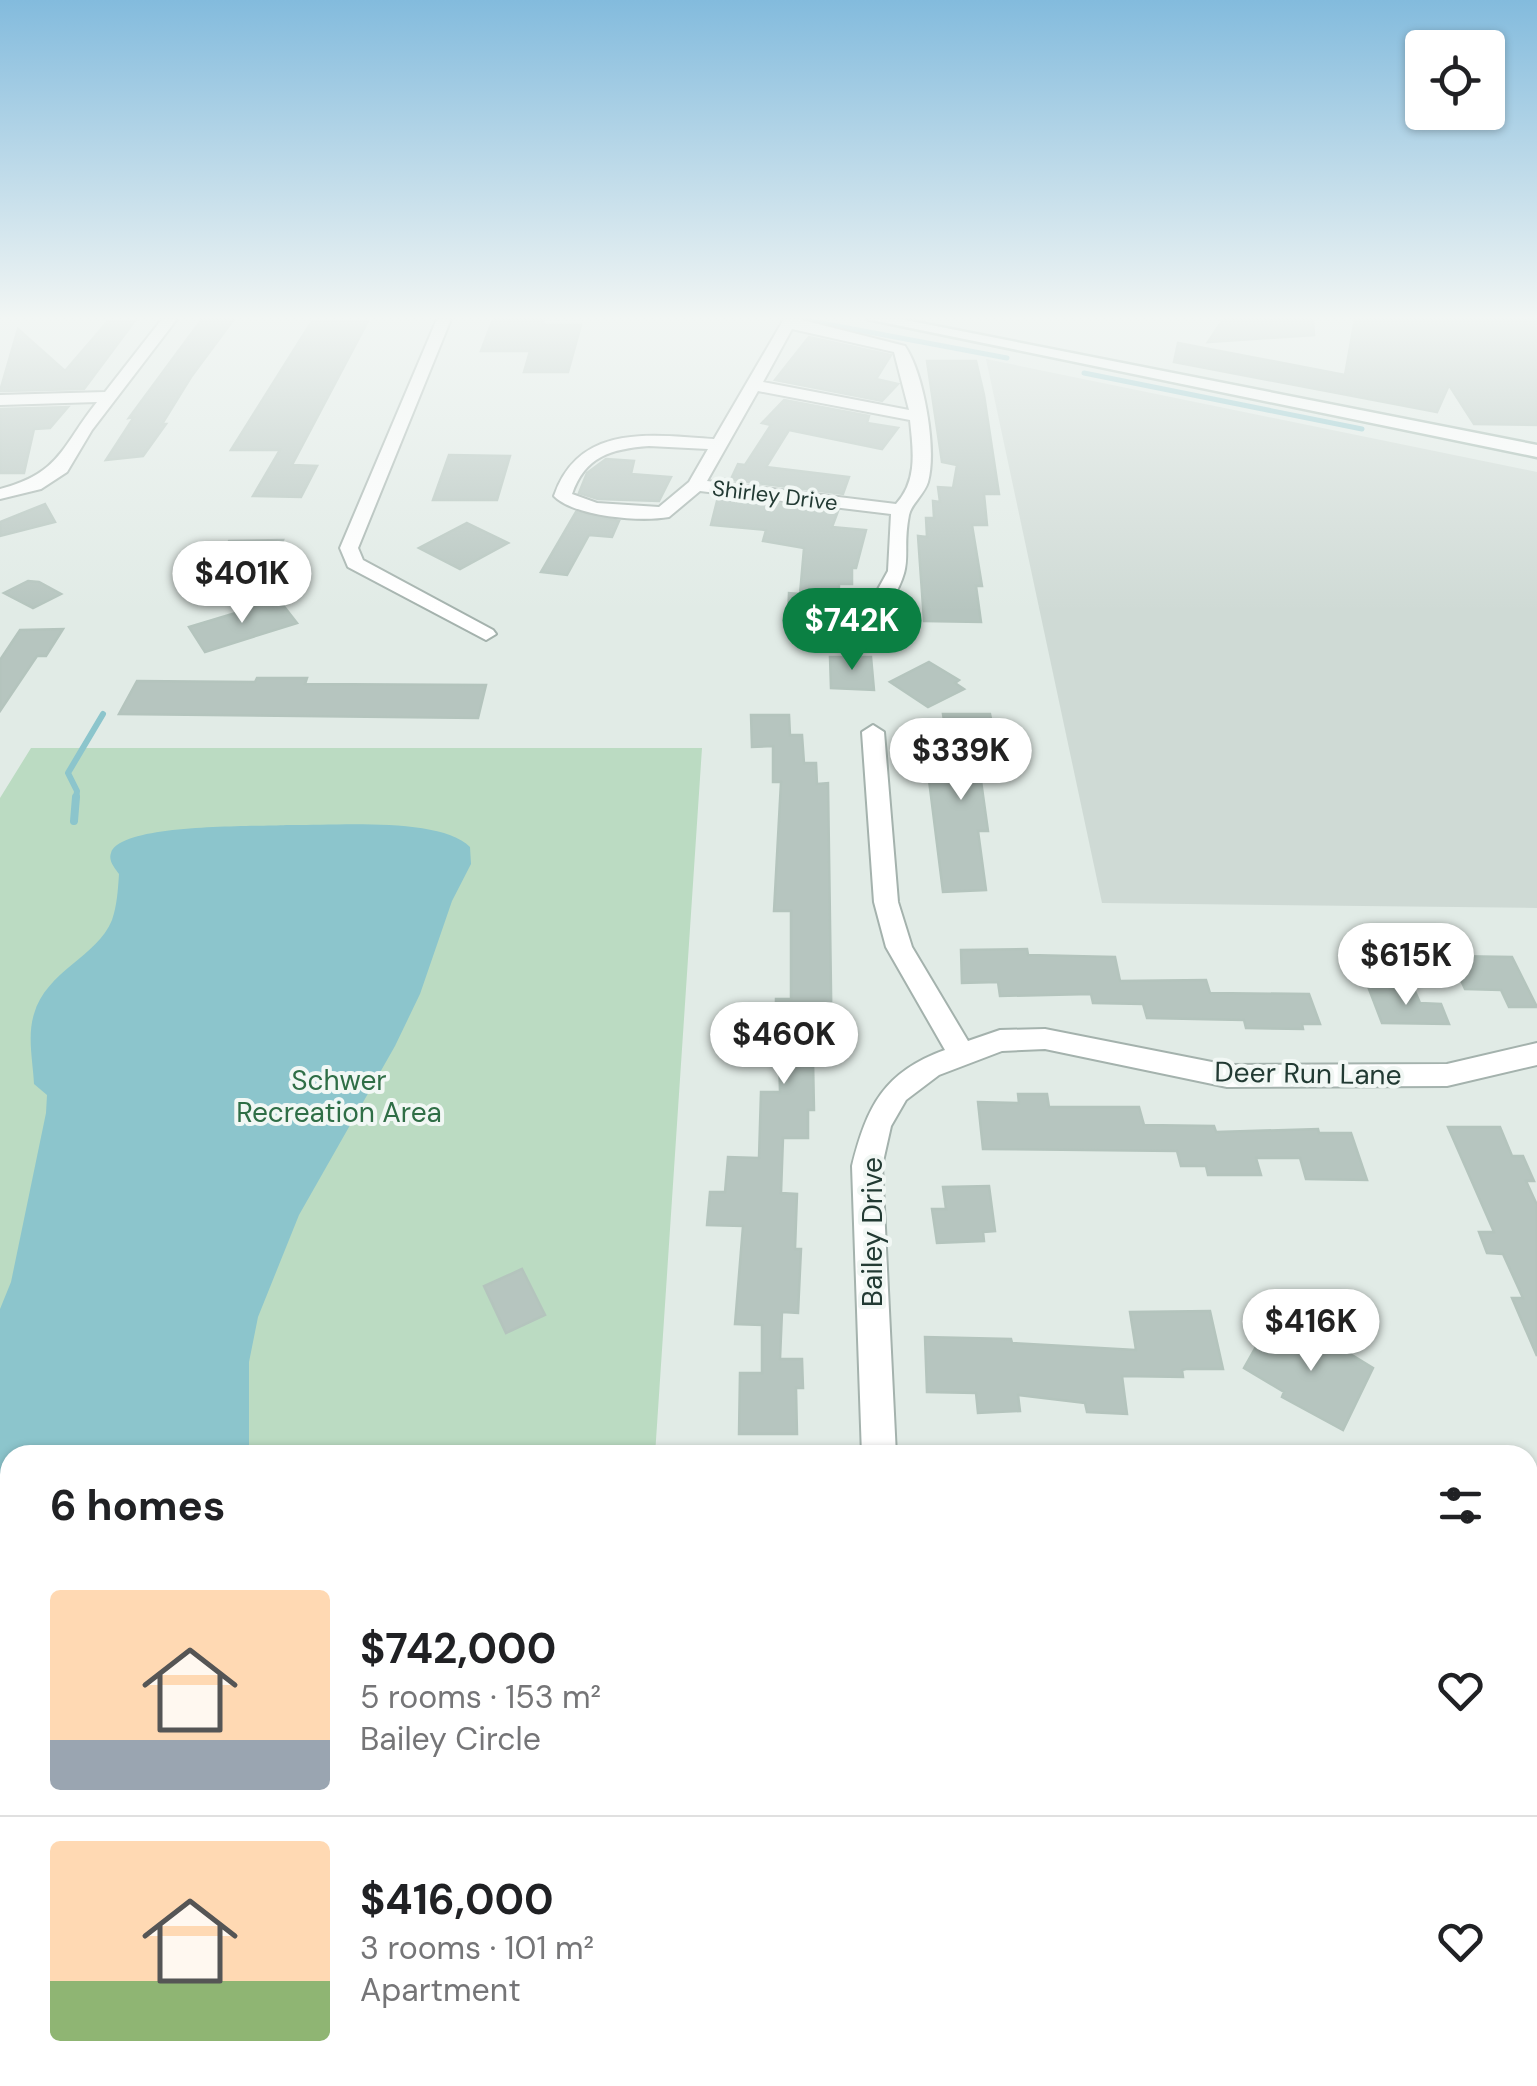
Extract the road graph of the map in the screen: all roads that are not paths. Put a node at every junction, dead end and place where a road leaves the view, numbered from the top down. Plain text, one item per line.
1 (96, 416) edge
2 (402, 416) edge
3 (735, 416) edge
4 (916, 416) edge
5 (1363, 416) edge
6 (718, 444) junction
7 (1537, 451) edge
8 (696, 485) junction
9 (0, 494) edge
10 (900, 510) junction
11 (882, 600) dead end
12 (486, 634) dead end
13 (873, 732) dead end
14 (962, 1053) junction
15 (1537, 1054) edge
16 (879, 1445) edge

1 - 9 street
2 - 12 street
3 - 6 street, Shirley Drive
4 - 10 street
5 - 7 main road
6 - 8 street, Shirley Drive
6 - 8 street
8 - 10 street, Shirley Drive
10 - 11 street
13 - 14 street
14 - 15 street, Deer Run Lane
14 - 16 street, Bailey Drive

